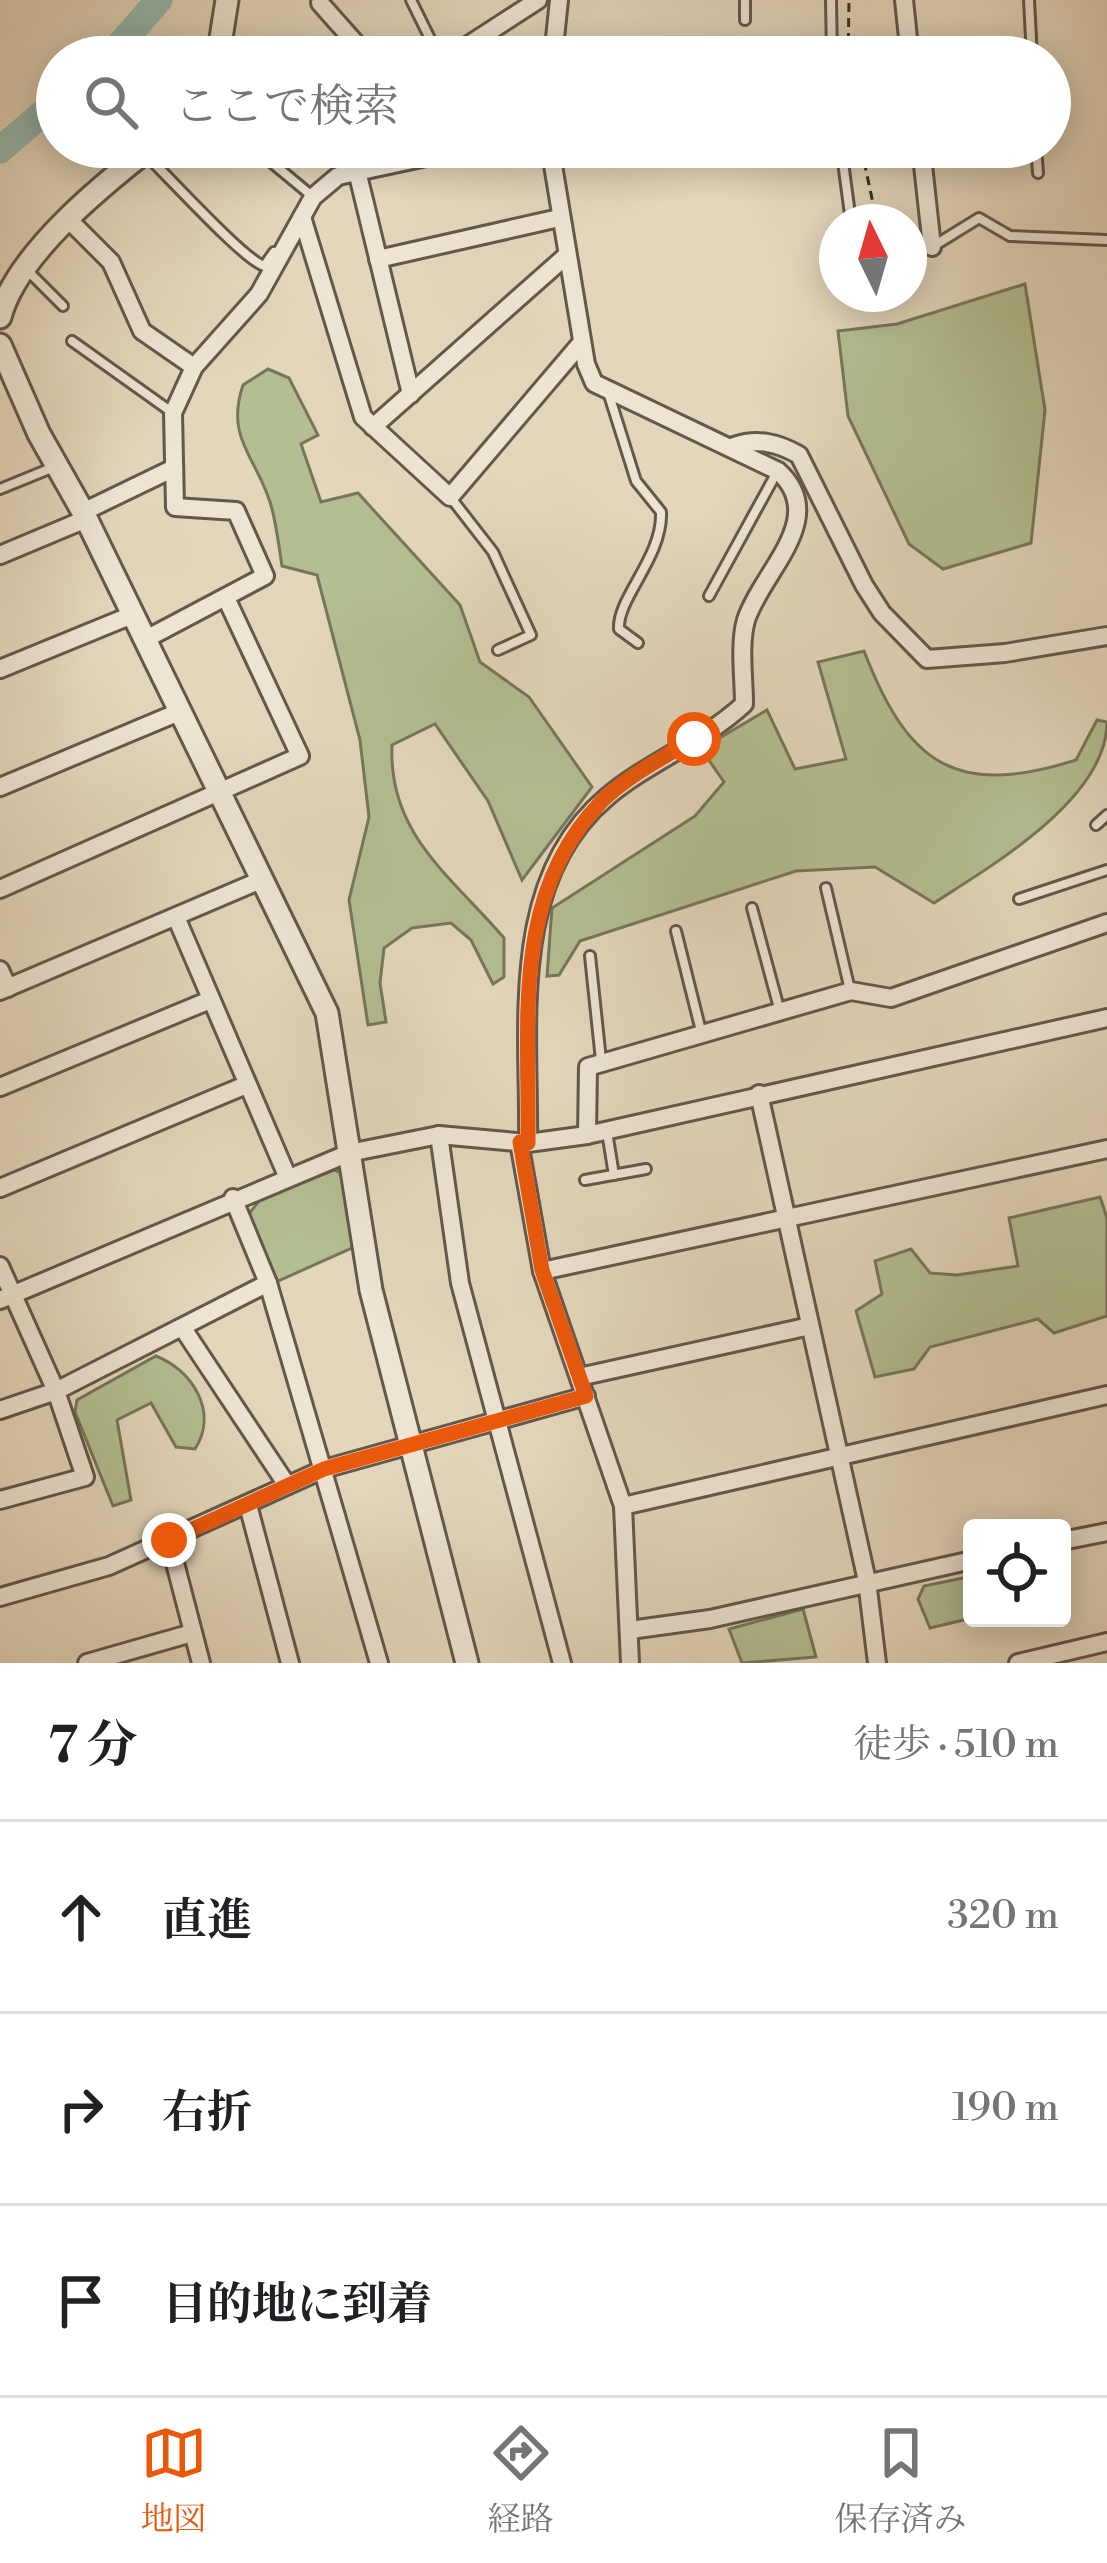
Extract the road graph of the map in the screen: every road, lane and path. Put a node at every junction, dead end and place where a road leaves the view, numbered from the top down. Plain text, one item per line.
1 (227, 0) edge
2 (411, 0) edge
3 (538, 0) edge
4 (559, 0) edge
5 (745, 0) edge
6 (831, 0) edge
7 (849, 0) edge
8 (904, 0) edge
9 (1029, 0) edge
10 (320, 4) dead end
11 (745, 20) dead end
12 (221, 36) edge
13 (349, 36) edge
14 (429, 36) edge
15 (482, 36) edge
16 (555, 36) edge
17 (832, 36) edge
18 (848, 36) edge
19 (908, 36) edge
20 (1031, 36) edge
21 (128, 168) edge
22 (165, 168) edge
23 (278, 168) edge
24 (366, 168) edge
25 (553, 168) edge
26 (845, 168) edge
27 (865, 168) edge
28 (923, 168) edge
29 (1038, 168) edge
30 (361, 169) junction
31 (1038, 173) dead end
32 (313, 197) junction
33 (849, 204) edge
34 (873, 204) edge
35 (560, 218) junction
36 (70, 221) junction
37 (298, 226) junction
38 (1107, 240) edge
39 (932, 247) junction
40 (927, 248) edge
41 (567, 255) junction
42 (378, 259) junction
43 (26, 268) junction
44 (63, 306) dead end
45 (0, 317) edge
46 (72, 341) dead end
47 (582, 342) junction
48 (0, 345) edge
49 (194, 368) junction
50 (411, 394) junction
51 (609, 394) junction
52 (173, 413) junction
53 (373, 427) junction
54 (734, 446) junction
55 (57, 466) junction
56 (174, 468) junction
57 (778, 471) junction
58 (0, 489) edge
59 (450, 496) junction
60 (84, 515) junction
61 (0, 555) edge
62 (709, 596) dead end
63 (227, 600) junction
64 (132, 614) junction
65 (1107, 636) edge
66 (144, 640) junction
67 (638, 643) dead end
68 (498, 650) dead end
69 (0, 669) edge
70 (179, 712) junction
71 (0, 787) edge
72 (219, 795) junction
73 (1107, 815) edge
74 (1096, 825) dead end
75 (1107, 870) edge
76 (261, 880) junction
77 (0, 889) edge
78 (826, 889) dead end
79 (1019, 899) dead end
80 (752, 908) dead end
81 (176, 917) junction
82 (1107, 923) edge
83 (676, 931) dead end
84 (590, 956) dead end
85 (3, 983) edge
86 (851, 991) junction
87 (210, 1000) junction
88 (780, 1010) junction
89 (1107, 1018) edge
90 (701, 1033) junction
91 (601, 1062) junction
92 (246, 1085) junction
93 (0, 1087) edge
94 (758, 1094) junction
95 (606, 1130) junction
96 (439, 1135) junction
97 (587, 1135) junction
98 (524, 1143) junction
99 (1107, 1149) edge
100 (350, 1153) junction
101 (646, 1169) dead end
102 (614, 1175) junction
103 (288, 1178) junction
104 (585, 1180) dead end
105 (0, 1188) edge
106 (233, 1198) junction
107 (784, 1217) junction
108 (0, 1266) edge
109 (542, 1270) junction
110 (268, 1283) junction
111 (6, 1297) edge
112 (809, 1327) junction
113 (184, 1330) junction
114 (579, 1377) junction
115 (56, 1391) junction
116 (1107, 1395) edge
117 (586, 1396) junction
118 (0, 1410) edge
119 (496, 1420) junction
120 (409, 1445) junction
121 (840, 1453) junction
122 (324, 1469) junction
123 (287, 1485) junction
124 (0, 1500) edge
125 (248, 1505) junction
126 (623, 1506) junction
127 (1107, 1532) edge
128 (1071, 1539) edge
129 (169, 1540) junction
130 (963, 1562) edge
131 (867, 1581) junction
132 (0, 1597) edge
133 (630, 1630) junction
134 (192, 1633) junction
135 (1107, 1642) edge
136 (87, 1663) edge
137 (201, 1663) edge
138 (290, 1663) edge
139 (379, 1663) edge
140 (467, 1663) edge
141 (562, 1663) edge
142 (630, 1663) edge
143 (877, 1663) edge
144 (1018, 1663) edge

1 - 12 street
2 - 14 lane
3 - 15 street
4 - 16 street
5 - 11 lane
6 - 17 lane
7 - 18 path
8 - 19 street
9 - 20 lane
10 - 13 street
21 - 36 street
22 - 37 lane
23 - 32 lane
24 - 30 street
25 - 35 street
26 - 33 lane
27 - 34 path
28 - 39 street
29 - 31 lane
30 - 32 street
30 - 42 street
32 - 37 street
35 - 41 street
35 - 42 street
36 - 43 street
36 - 49 street
37 - 49 street
37 - 53 street
38 - 39 lane
39 - 40 lane
41 - 47 street
41 - 50 street
42 - 50 street
43 - 44 lane
43 - 45 street
46 - 52 lane
47 - 51 street
47 - 59 street
48 - 55 street
49 - 52 street
50 - 53 street
51 - 54 street
51 - 67 lane
52 - 56 street
53 - 59 street
54 - 57 street
54 - 65 street
55 - 58 lane
55 - 60 street
56 - 60 street
56 - 63 street
57 - 62 lane
57 - 98 street
59 - 68 lane
60 - 61 street
60 - 64 street
63 - 66 street
63 - 72 street
64 - 66 street
64 - 69 street
66 - 70 street
70 - 71 street
70 - 72 street
72 - 76 street
72 - 77 street
73 - 74 lane
75 - 79 lane
76 - 81 street
76 - 100 street
78 - 86 lane
80 - 88 lane
81 - 85 street
81 - 87 street
82 - 86 street
83 - 90 lane
84 - 91 lane
86 - 88 street
87 - 92 street
87 - 93 street
88 - 90 street
89 - 94 street
90 - 91 street
91 - 97 street
92 - 103 street
92 - 105 street
94 - 95 street
94 - 107 street
95 - 97 street
95 - 102 lane
96 - 98 street
96 - 100 street
96 - 119 street
97 - 98 street
98 - 109 street
99 - 107 street
100 - 103 street
100 - 120 street
101 - 102 lane
102 - 104 lane
103 - 106 street
106 - 110 street
106 - 111 street
107 - 109 street
107 - 112 street
108 - 111 street
109 - 114 street
110 - 113 street
110 - 122 street
111 - 115 street
112 - 114 street
112 - 121 street
113 - 115 street
113 - 123 street
114 - 117 street
115 - 118 street
115 - 124 street
116 - 121 street
117 - 119 street
117 - 126 street
119 - 120 street
119 - 141 street
120 - 122 street
120 - 140 street
121 - 126 street
121 - 131 street
122 - 123 street
122 - 139 street
123 - 125 street
125 - 129 street
125 - 138 street
126 - 133 street
127 - 128 street
129 - 132 street
129 - 134 street
130 - 131 street
131 - 133 street
131 - 143 street
133 - 142 street
134 - 136 street
134 - 137 street
135 - 144 street

